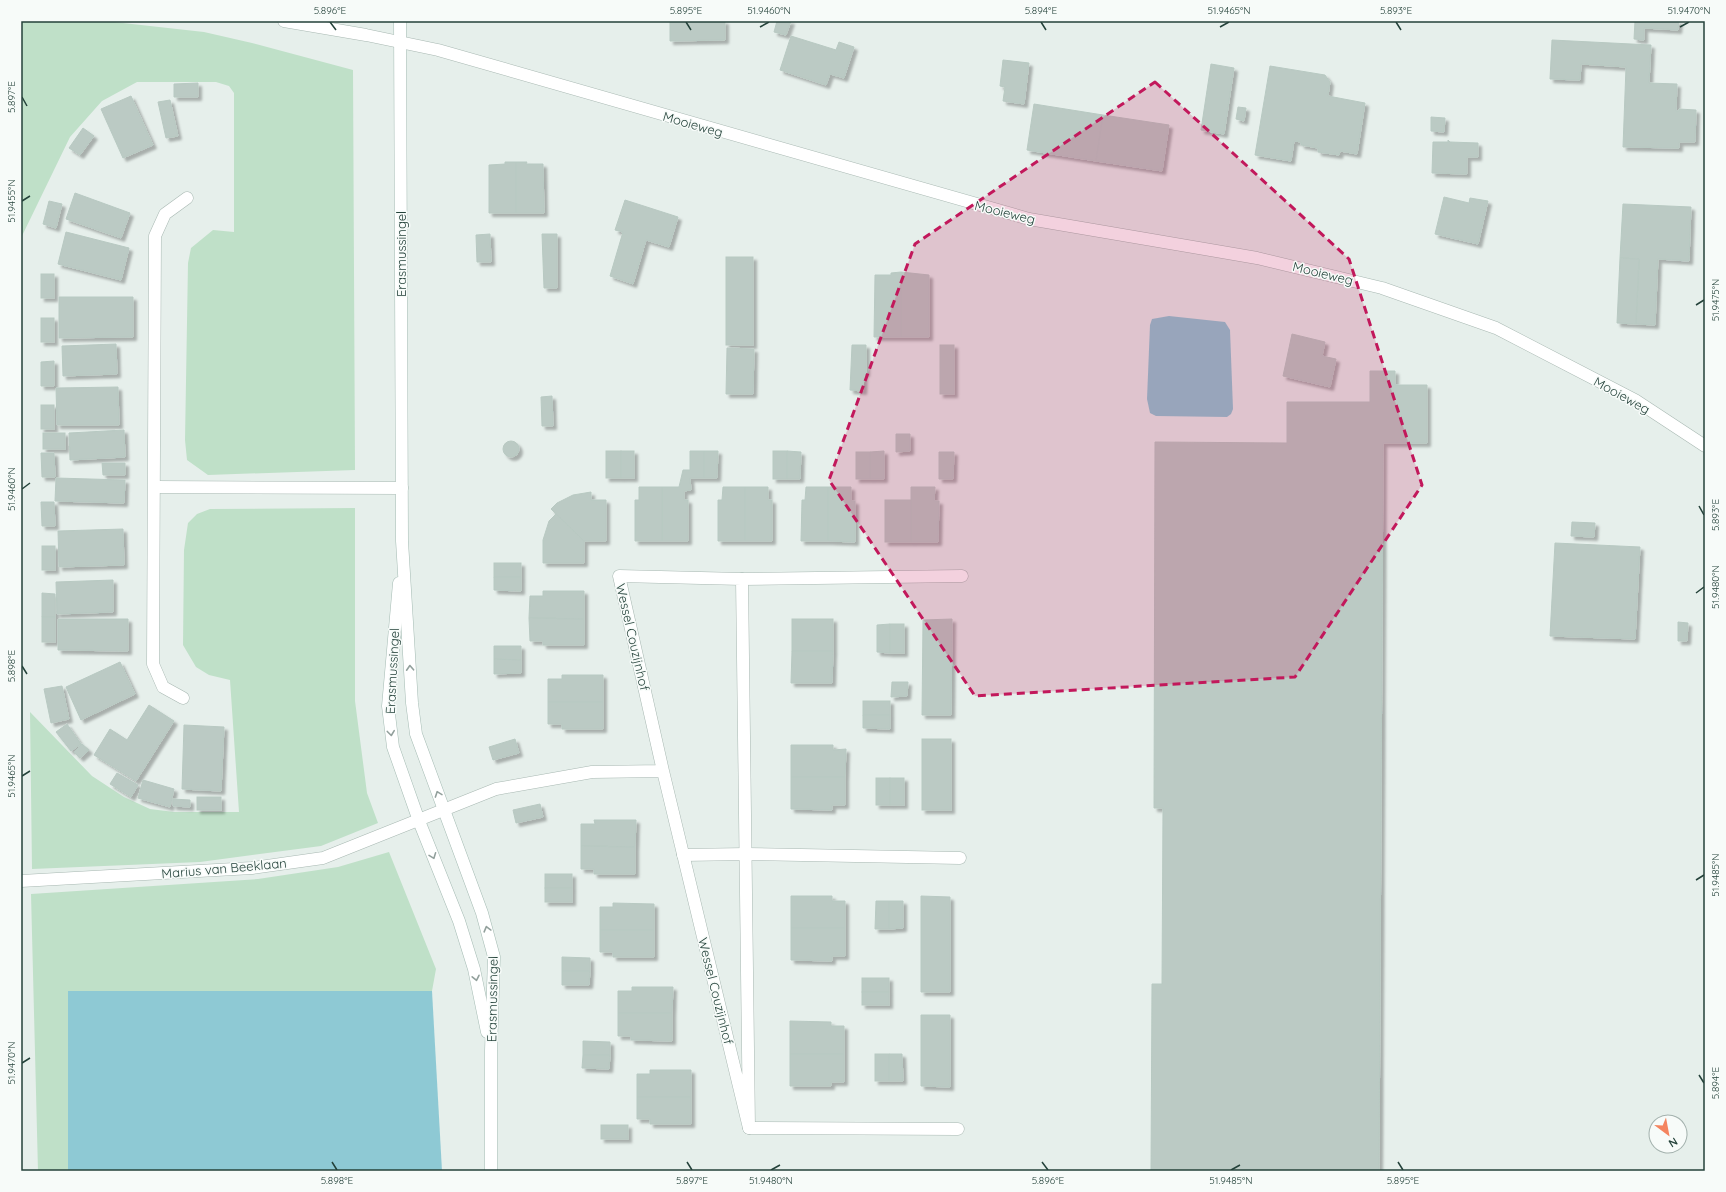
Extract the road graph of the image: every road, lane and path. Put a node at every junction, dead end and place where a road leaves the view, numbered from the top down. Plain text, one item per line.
1 (284, 21) edge
2 (400, 21) edge
3 (400, 42) junction
4 (187, 198) dead end
5 (1705, 446) edge
6 (155, 487) junction
7 (402, 488) junction
8 (402, 541) junction
9 (962, 576) dead end
10 (742, 579) junction
11 (183, 698) dead end
12 (663, 771) junction
13 (444, 811) junction
14 (420, 821) junction
15 (746, 854) junction
16 (683, 855) junction
17 (960, 858) dead end
18 (21, 881) edge
19 (491, 1051) junction
20 (749, 1128) junction
21 (958, 1129) dead end
22 (491, 1171) edge

1 - 3 street, Mooieweg
2 - 3 street, Erasmussingel
3 - 5 street, Mooieweg
3 - 7 street, Erasmussingel
4 - 6 street
6 - 7 street
6 - 11 street
7 - 8 street, Erasmussingel
13 -> 8 street, Erasmussingel
8 -> 14 street, Erasmussingel
9 - 10 street, Wessel Couzijnhof
10 - 12 street, Wessel Couzijnhof
10 - 15 street, Wessel Couzijnhof
12 - 13 street
12 - 16 street, Wessel Couzijnhof
13 - 14 street
19 -> 13 street, Erasmussingel
14 - 18 street, Marius van Beeklaan
14 -> 19 street, Erasmussingel
15 - 16 street
15 - 17 street
15 - 20 street, Wessel Couzijnhof
16 - 20 street, Wessel Couzijnhof
19 - 22 street, Erasmussingel
20 - 21 street

